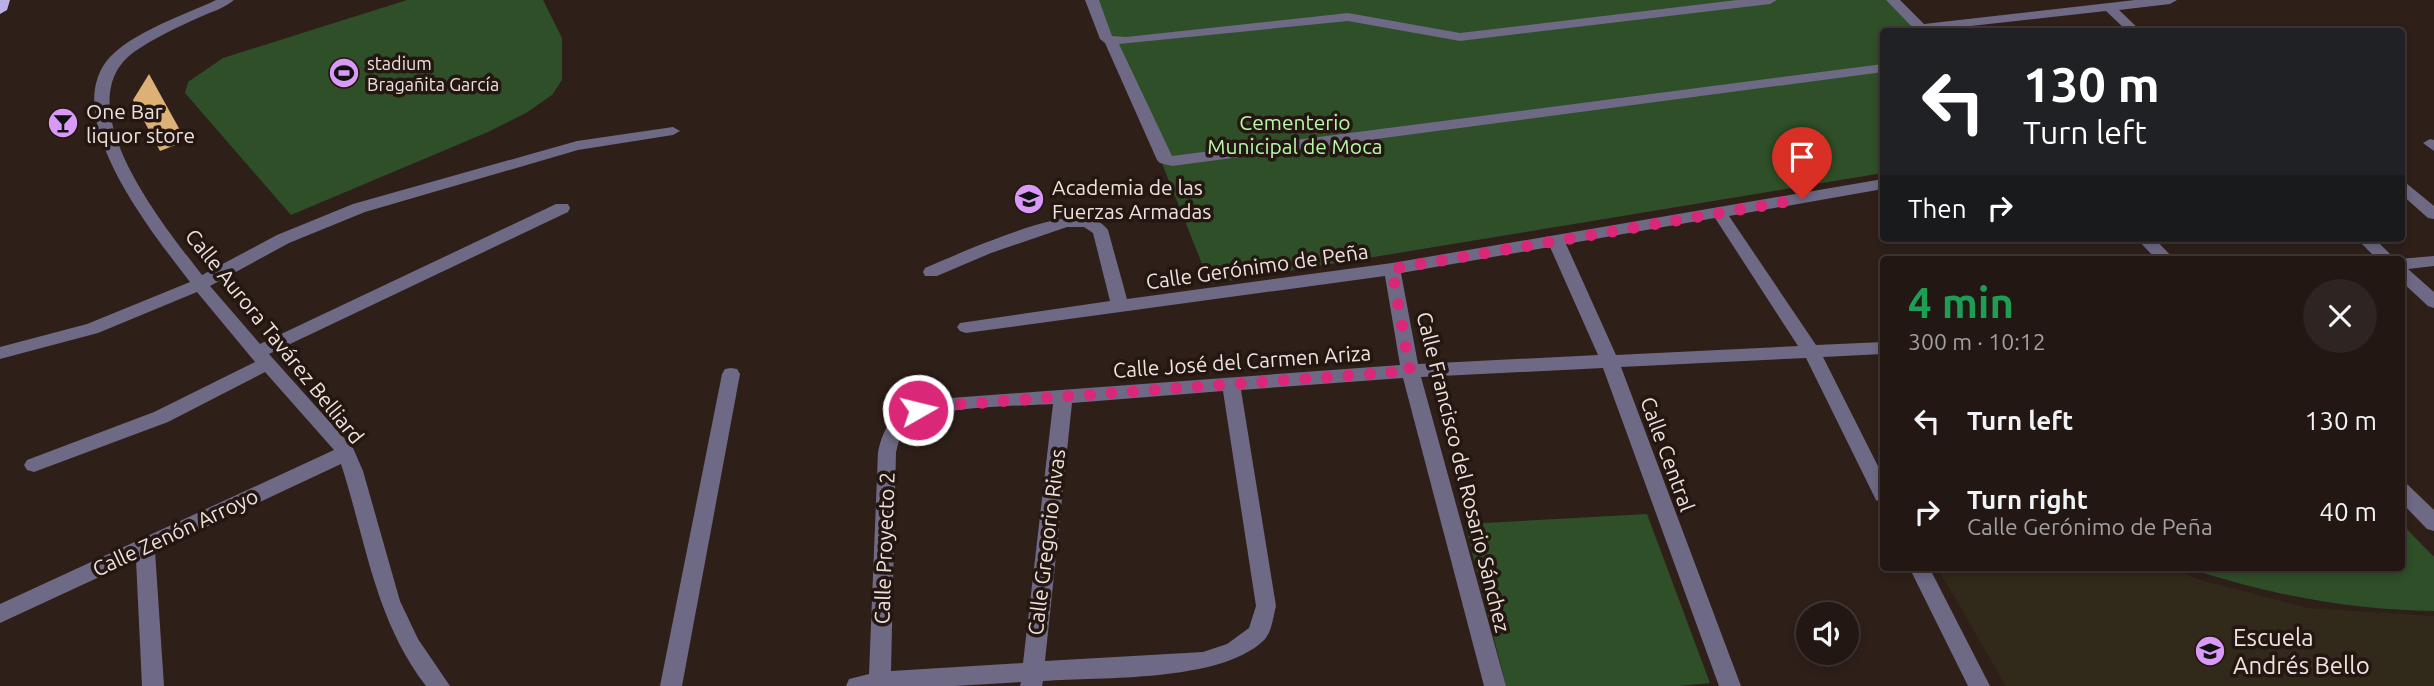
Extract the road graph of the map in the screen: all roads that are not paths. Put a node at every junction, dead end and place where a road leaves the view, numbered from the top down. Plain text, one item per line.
1 (3, 0) edge
2 (226, 0) edge
3 (1092, 0) edge
4 (1770, 0) edge
5 (1893, 0) edge
6 (2170, 0) edge
7 (2110, 9) junction
8 (0, 10) edge
9 (1920, 28) edge
10 (1940, 28) edge
11 (2131, 28) edge
12 (1111, 41) junction
13 (1880, 68) edge
14 (674, 131) dead end
15 (1880, 185) edge
16 (2405, 189) edge
17 (562, 208) dead end
18 (1720, 214) junction
19 (2434, 214) edge
20 (1556, 241) junction
21 (2148, 242) edge
22 (2368, 242) edge
23 (2163, 256) edge
24 (2384, 256) edge
25 (2434, 261) edge
26 (2405, 264) edge
27 (1392, 269) junction
28 (931, 272) dead end
29 (2405, 276) edge
30 (198, 285) junction
31 (2434, 302) edge
32 (1120, 306) junction
33 (966, 327) dead end
34 (1880, 348) edge
35 (0, 353) edge
36 (1812, 353) junction
37 (263, 358) junction
38 (1610, 362) junction
39 (1410, 371) junction
40 (731, 374) dead end
41 (1231, 385) junction
42 (1063, 398) junction
43 (901, 419) joint
44 (346, 453) junction
45 (34, 465) dead end
46 (1880, 489) edge
47 (2405, 494) edge
48 (2434, 523) edge
49 (145, 546) junction
50 (1921, 571) edge
51 (2, 612) edge
52 (1031, 678) edge
53 (880, 681) junction
54 (153, 686) edge
55 (439, 686) edge
56 (671, 686) edge
57 (857, 686) edge
58 (1495, 686) edge
59 (1730, 686) edge
60 (1979, 686) edge

1 - 8 main road
2 - 30 street, Calle Aurora Tavárez Belliard
3 - 12 street
4 - 12 street
5 - 9 street
6 - 7 street
7 - 10 street
7 - 11 street
12 - 13 street
14 - 30 street
15 - 18 street, Calle Gerónimo de Peña
16 - 19 street
17 - 37 street
18 - 20 street, Calle Gerónimo de Peña
18 - 36 street
20 - 27 street, Calle Gerónimo de Peña
20 - 38 street, Calle Central
21 - 23 street
22 - 24 street
25 - 26 street
27 - 32 street, Calle Gerónimo de Peña
27 - 39 street, Calle Francisco del Rosario Sánchez
28 - 32 street
29 - 31 street
30 - 35 street
30 - 37 street, Calle Aurora Tavárez Belliard
32 - 33 street, Calle Gerónimo de Peña
34 - 36 street, Calle José del Carmen Ariza
36 - 38 street, Calle José del Carmen Ariza
36 - 46 street
37 - 44 street, Calle Aurora Tavárez Belliard
37 - 45 street
38 - 39 street, Calle José del Carmen Ariza
38 - 59 street, Calle Central
39 - 41 street, Calle José del Carmen Ariza
39 - 58 street, Calle Francisco del Rosario Sánchez
40 - 56 street
41 - 42 street, Calle José del Carmen Ariza
41 - 52 street
42 - 43 street, Calle José del Carmen Ariza
42 - 52 street, Calle Gregorio Rivas
43 - 53 street, Calle Proyecto 2
44 - 49 street, Calle Zenón Arroyo
44 - 55 street, Calle Aurora Tavárez Belliard
47 - 48 street
49 - 51 street, Calle Zenón Arroyo
49 - 54 street
50 - 60 street
52 - 53 street
53 - 57 street

